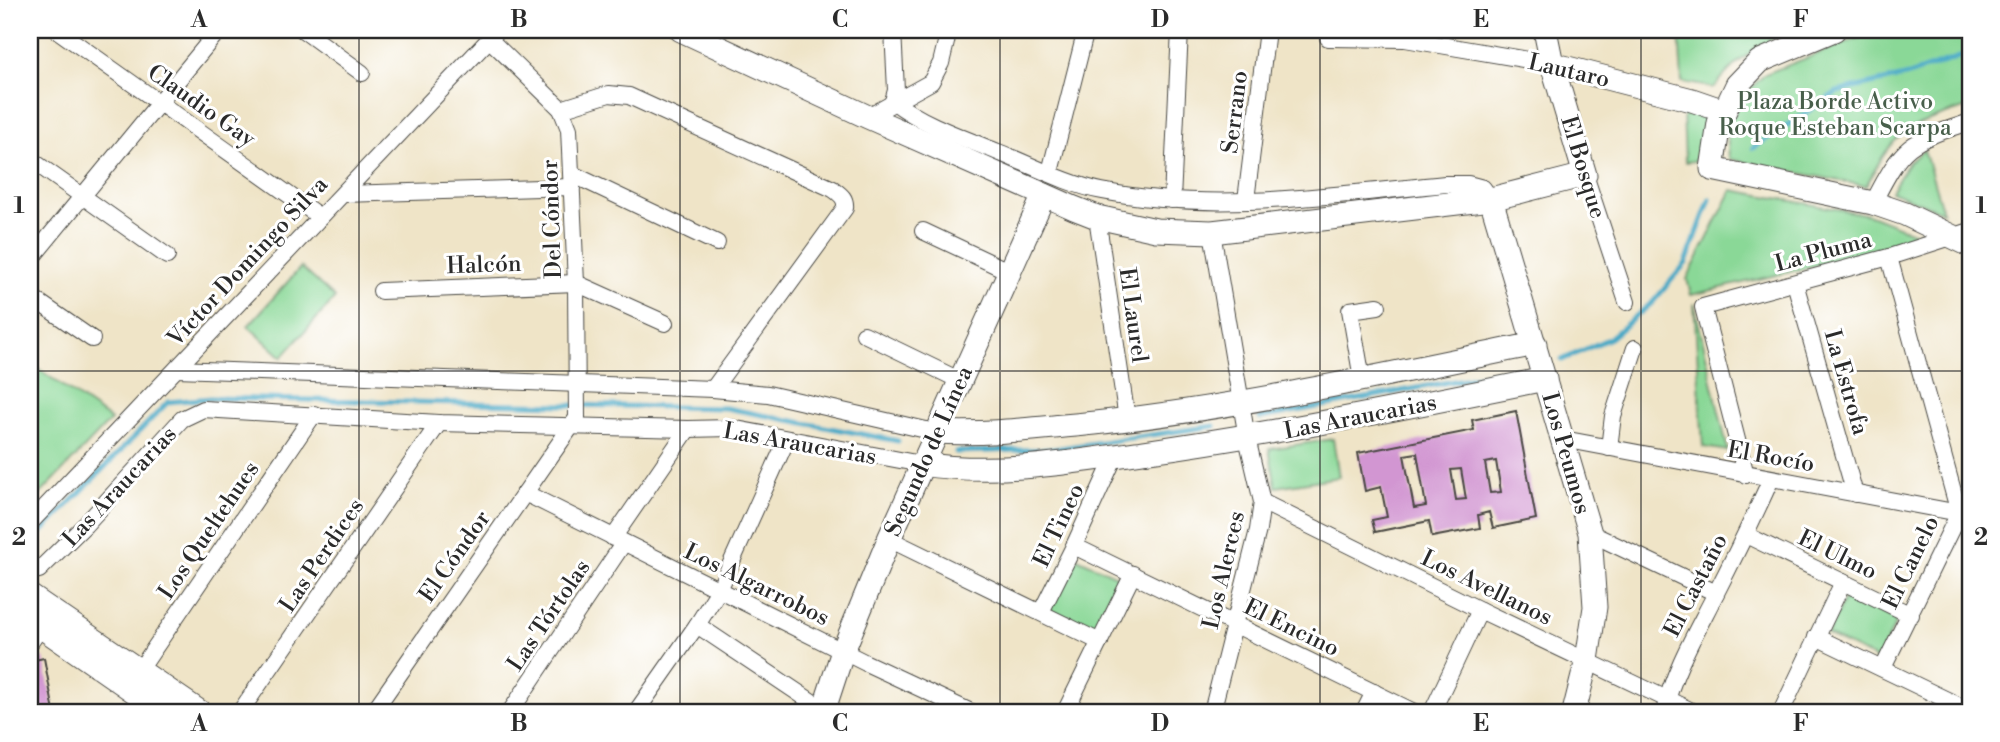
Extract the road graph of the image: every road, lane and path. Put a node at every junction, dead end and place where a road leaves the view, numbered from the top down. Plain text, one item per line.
1 (57, 30) edge
2 (219, 30) edge
3 (303, 30) edge
4 (681, 30) edge
5 (894, 30) edge
6 (948, 30) edge
7 (1086, 30) edge
8 (1180, 30) edge
9 (1267, 30) edge
10 (1545, 30) edge
11 (1825, 31) edge
12 (494, 34) edge
13 (1328, 38) dead end
14 (1552, 64) junction
15 (362, 73) dead end
16 (893, 101) junction
17 (159, 102) junction
18 (561, 109) junction
19 (1724, 111) junction
20 (868, 117) junction
21 (1970, 122) edge
22 (30, 159) edge
23 (1050, 172) junction
24 (1585, 175) junction
25 (572, 180) junction
26 (343, 194) junction
27 (1044, 195) junction
28 (81, 197) junction
29 (1491, 199) junction
30 (1172, 200) junction
31 (1246, 200) junction
32 (1873, 203) junction
33 (320, 217) junction
34 (1097, 217) junction
35 (923, 231) dead end
36 (1212, 232) junction
37 (1965, 238) edge
38 (717, 243) dead end
39 (167, 256) dead end
40 (1889, 257) junction
41 (30, 260) edge
42 (1008, 271) junction
43 (576, 283) junction
44 (1795, 283) junction
45 (381, 291) dead end
46 (30, 296) edge
47 (1628, 302) dead end
48 (1378, 306) dead end
49 (665, 323) dead end
50 (864, 334) dead end
51 (92, 339) dead end
52 (1535, 344) junction
53 (1635, 348) dead end
54 (177, 369) junction
55 (1362, 379) junction
56 (1545, 379) junction
57 (959, 380) junction
58 (578, 388) junction
59 (713, 389) junction
60 (1241, 402) junction
61 (314, 414) junction
62 (1126, 419) junction
63 (574, 421) junction
64 (439, 423) junction
65 (688, 429) junction
66 (935, 432) junction
67 (1247, 438) junction
68 (787, 439) junction
69 (1563, 439) junction
70 (1609, 448) junction
71 (1115, 456) junction
72 (921, 464) junction
73 (1746, 475) junction
74 (1771, 479) junction
75 (525, 493) junction
76 (1855, 494) junction
77 (1262, 502) junction
78 (1965, 514) edge
79 (30, 523) edge
80 (1591, 533) junction
81 (1746, 535) junction
82 (889, 539) junction
83 (618, 541) junction
84 (1074, 546) junction
85 (30, 572) edge
86 (1133, 574) junction
87 (1843, 582) junction
88 (719, 590) junction
89 (1716, 593) junction
90 (30, 596) edge
91 (1480, 610) junction
92 (1041, 612) junction
93 (1910, 615) junction
94 (1234, 624) junction
95 (697, 625) junction
96 (34, 629) edge
97 (1816, 638) junction
98 (1100, 642) junction
99 (843, 651) junction
100 (1587, 660) junction
101 (1883, 668) junction
102 (139, 671) junction
103 (1374, 692) junction
104 (1665, 706) edge
105 (1970, 710) edge
106 (824, 711) edge
107 (164, 712) edge
108 (200, 712) edge
109 (240, 712) edge
110 (373, 712) edge
111 (510, 712) edge
112 (636, 712) edge
113 (971, 712) edge
114 (1065, 712) edge
115 (1212, 712) edge
116 (1364, 712) edge
117 (1414, 712) edge
118 (1432, 712) edge
119 (1574, 712) edge
120 (1694, 712) edge
121 (1781, 712) edge

1 - 17 street, Claudio Gay
2 - 17 street
3 - 15 street
4 - 20 street
5 - 16 street
6 - 16 street
7 - 23 street
8 - 30 street
9 - 31 street, Serrano
10 - 14 street, El Bosque
11 - 19 street
12 - 18 street
12 - 26 street, Víctor Domingo Silva
13 - 14 street, Lautaro
14 - 19 street, Lautaro
14 - 24 street, El Bosque
16 - 20 street
16 - 23 street
17 - 28 street
17 - 33 street, Claudio Gay
18 - 25 street, Del Cóndor
18 - 59 street
19 - 32 street
20 - 27 street
21 - 32 street
22 - 28 street
23 - 30 street
24 - 29 street
24 - 47 street, El Bosque
25 - 26 street
25 - 38 street
25 - 43 street, Del Cóndor
26 - 33 street, Víctor Domingo Silva
27 - 34 street
27 - 42 street, Segundo de Línea
28 - 39 street
28 - 41 street
29 - 31 street
29 - 36 street
29 - 52 street, Los Peumos
30 - 31 street
32 - 37 street
33 - 54 street, Víctor Domingo Silva
34 - 36 street
34 - 62 street, El Laurel
35 - 42 street
36 - 60 street, Los Alerces
37 - 40 street, La Pluma
40 - 44 street, La Pluma
40 - 78 street
42 - 57 street, Segundo de Línea
43 - 45 street, Halcón
43 - 49 street, Halcón
43 - 58 street, Del Cóndor
44 - 73 street, La Pluma
44 - 76 street, La Estrofa
46 - 51 street
48 - 55 street
50 - 57 street
52 - 55 street, Las Araucarias
52 - 56 street, Los Peumos
53 - 70 street
54 - 58 street, Las Araucarias
54 - 79 street, Víctor Domingo Silva
55 - 60 street, Las Araucarias
56 - 67 street, Las Araucarias
56 - 69 street, Los Peumos
57 - 66 street, Segundo de Línea
58 - 59 street, Las Araucarias
58 - 63 street, Del Cóndor
59 - 66 street, Las Araucarias
60 - 62 street, Las Araucarias
60 - 67 street, Los Alerces
61 - 64 street, Las Araucarias
61 - 85 street, Las Araucarias
61 - 102 street, Los Queltehues
62 - 66 street, Las Araucarias
63 - 64 street, Las Araucarias
63 - 65 street, Las Araucarias
63 - 75 street, El Cóndor
64 - 109 street, Las Perdices
65 - 68 street, Las Araucarias
65 - 83 street, Las Tórtolas
66 - 72 street, Segundo de Línea
67 - 71 street, Las Araucarias
67 - 77 street, Los Alerces
68 - 72 street, Las Araucarias
68 - 88 street
69 - 70 street, El Rocío
69 - 80 street, Los Peumos
70 - 73 street, El Rocío
71 - 72 street, Las Araucarias
71 - 84 street, El Tineo
72 - 82 street, Segundo de Línea
73 - 74 street, El Rocío
74 - 76 street, El Rocío
74 - 81 street, El Castaño
75 - 83 street, Los Algarrobos
75 - 110 street, El Cóndor
76 - 78 street, El Rocío
77 - 91 street, Los Avellanos
77 - 94 street, Los Alerces
78 - 93 street, El Canelo
80 - 89 street
80 - 100 street, Los Peumos
81 - 87 street, El Ulmo
81 - 89 street, El Castaño
82 - 92 street
82 - 99 street, Segundo de Línea
83 - 88 street, Los Algarrobos
83 - 111 street, Las Tórtolas
84 - 86 street, El Encino
84 - 92 street, El Tineo
86 - 94 street, El Encino
86 - 98 street
87 - 93 street, El Ulmo
87 - 97 street
88 - 95 street
88 - 99 street, Los Algarrobos
89 - 104 street, El Castaño
90 - 102 street
91 - 100 street, Los Avellanos
91 - 118 street
92 - 98 street
93 - 101 street, El Canelo
94 - 103 street, El Encino
94 - 115 street, Los Alerces
95 - 106 street
95 - 112 street
96 - 107 street
97 - 101 street
97 - 121 street
98 - 114 street
99 - 106 street, Segundo de Línea
99 - 113 street, Los Algarrobos
100 - 104 street, Los Avellanos
100 - 119 street, Los Peumos
101 - 105 street
102 - 108 street
103 - 116 street
103 - 117 street, El Encino
104 - 120 street, Los Avellanos

